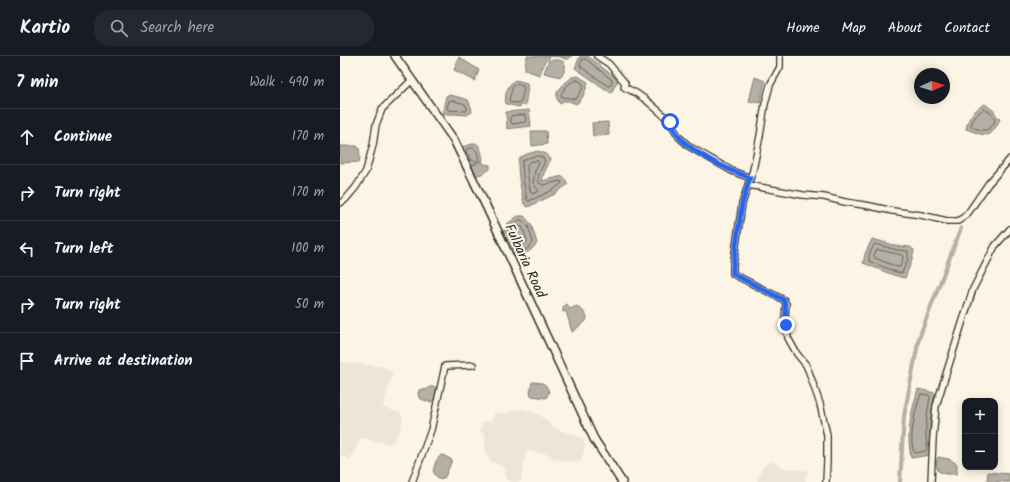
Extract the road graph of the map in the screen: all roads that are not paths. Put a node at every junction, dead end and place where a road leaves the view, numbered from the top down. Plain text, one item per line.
1 (395, 56) edge
2 (597, 56) edge
3 (780, 56) edge
4 (412, 80) junction
5 (1010, 159) edge
6 (750, 178) junction
7 (748, 184) junction
8 (340, 203) edge
9 (1010, 229) edge
10 (473, 365) dead end
11 (412, 482) edge
12 (622, 482) edge
13 (826, 482) edge
14 (931, 482) edge

1 - 4 main road, Fulbaria Road
2 - 6 street
3 - 6 street
4 - 8 street
4 - 12 main road, Fulbaria Road
5 - 7 street
6 - 7 street
7 - 13 street
9 - 14 street
10 - 11 street

